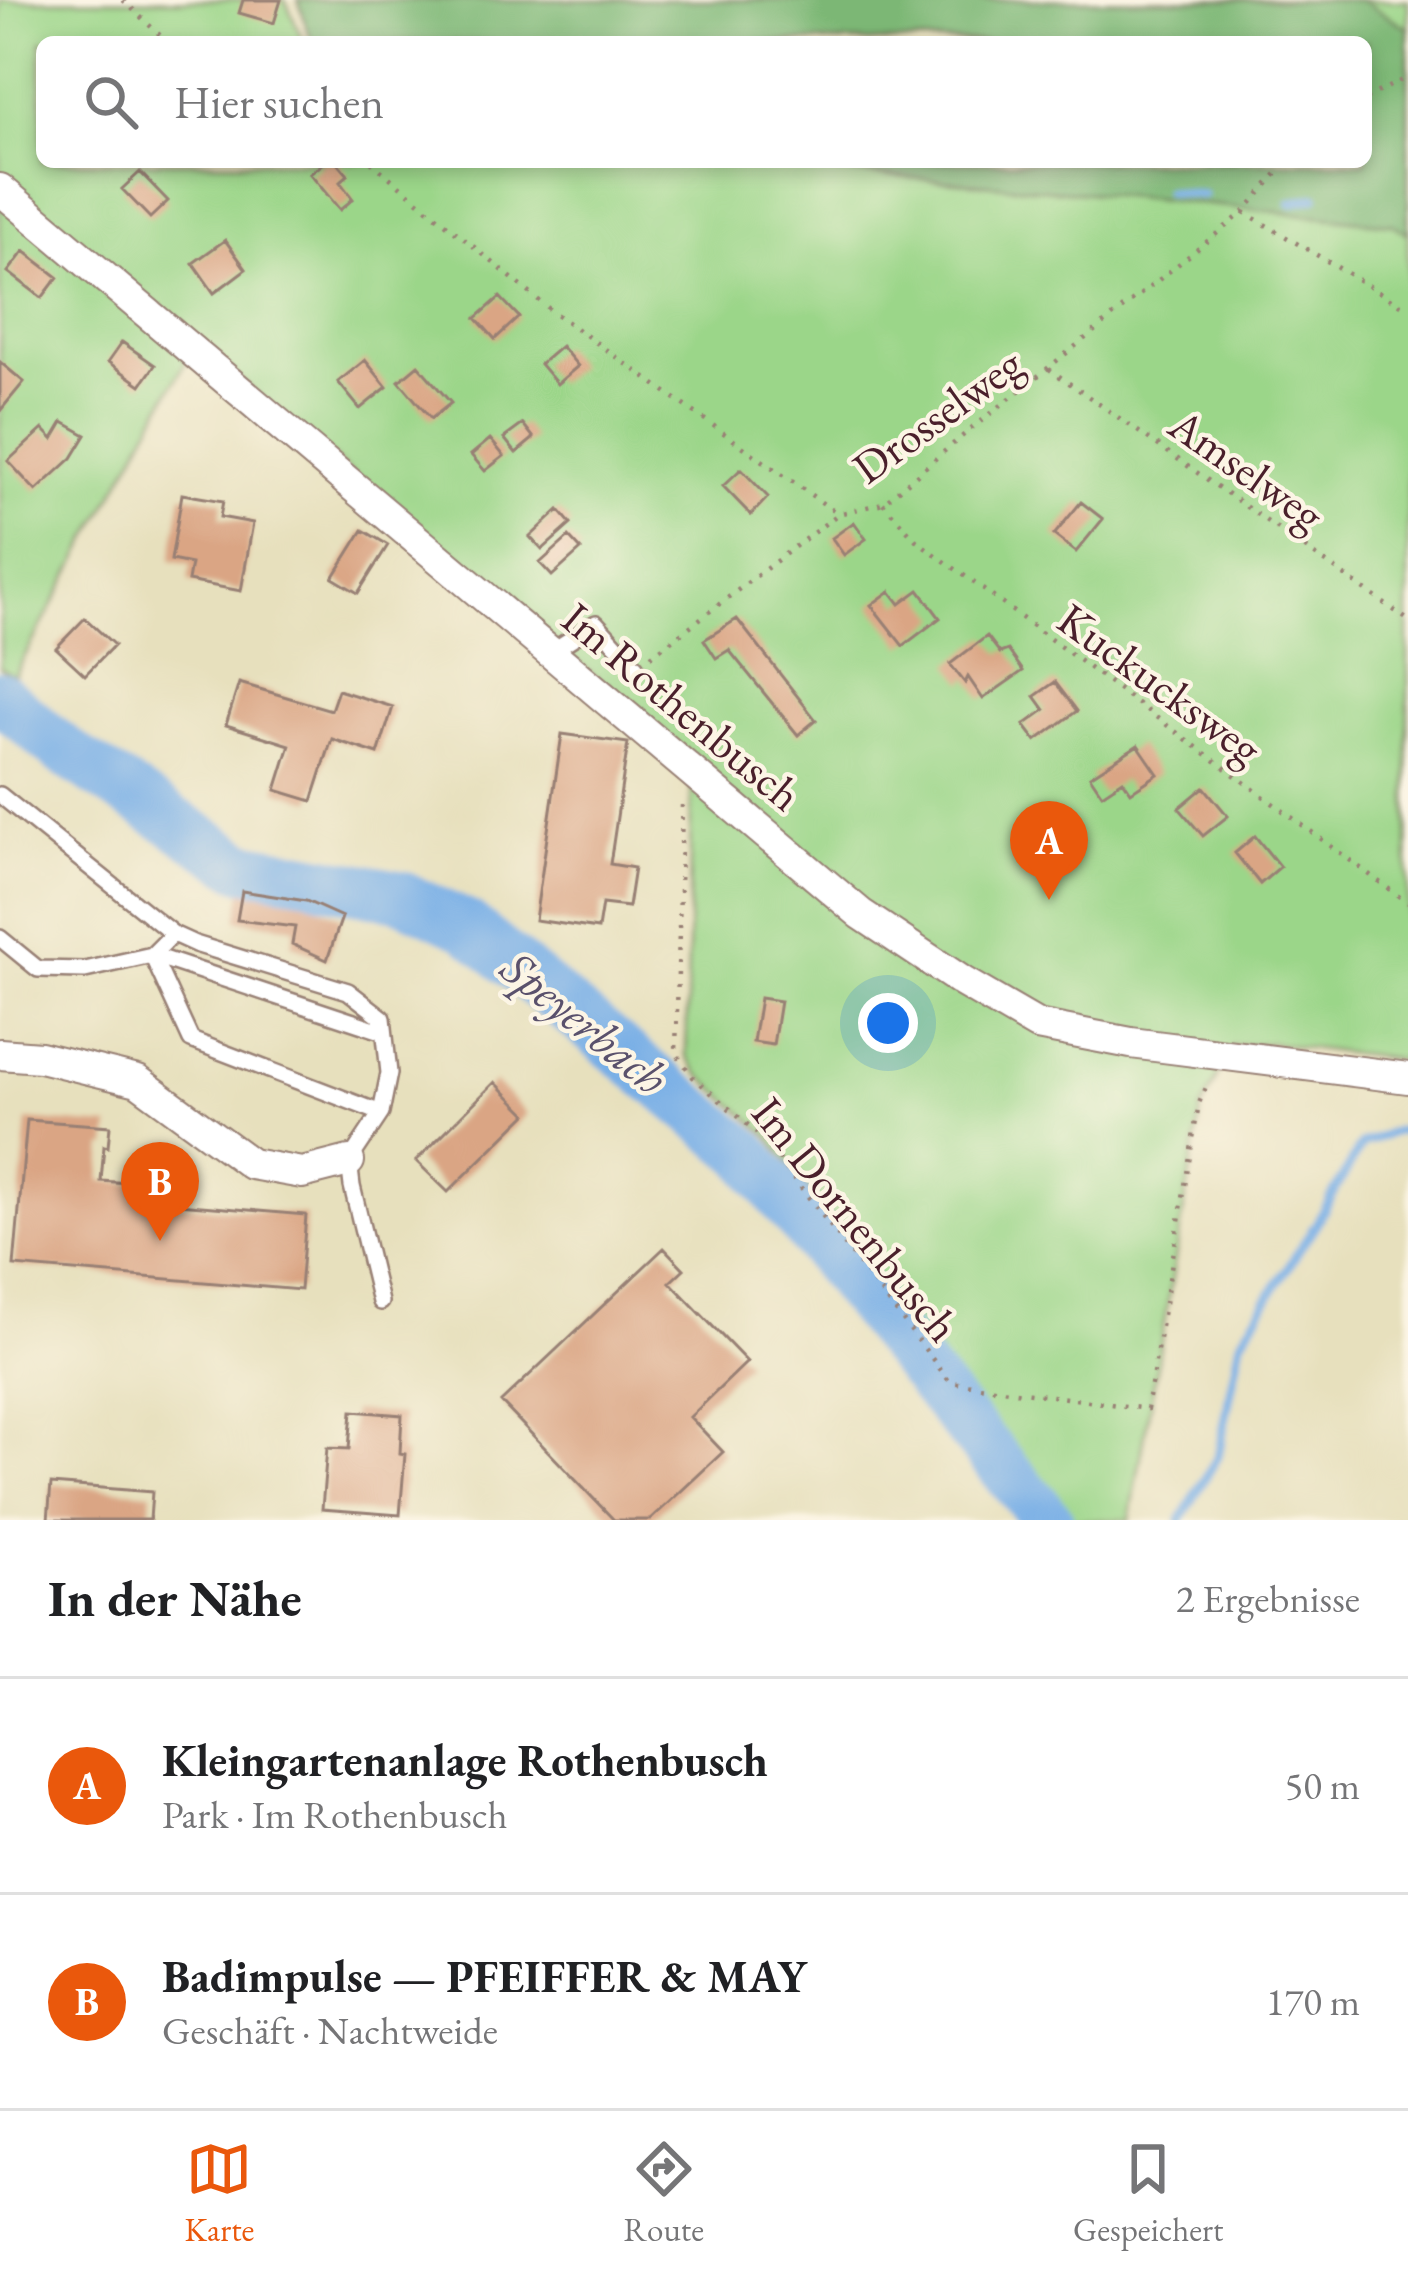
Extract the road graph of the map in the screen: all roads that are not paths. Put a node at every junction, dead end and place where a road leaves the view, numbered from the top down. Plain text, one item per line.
1 (0, 188) edge
2 (549, 653) junction
3 (636, 668) road end
4 (0, 795) edge
5 (173, 934) junction
6 (0, 938) edge
7 (152, 955) junction
8 (384, 1032) junction
9 (0, 1054) edge
10 (1408, 1078) edge
11 (381, 1113) junction
12 (349, 1161) junction
13 (380, 1302) dead end

1 - 2 street, Im Rothenbusch
2 - 3 lane
2 - 10 street, Im Rothenbusch
4 - 5 lane
5 - 7 lane
5 - 8 lane
6 - 7 lane
7 - 8 lane
7 - 11 lane
8 - 11 lane
9 - 12 street
11 - 12 lane
12 - 13 lane

